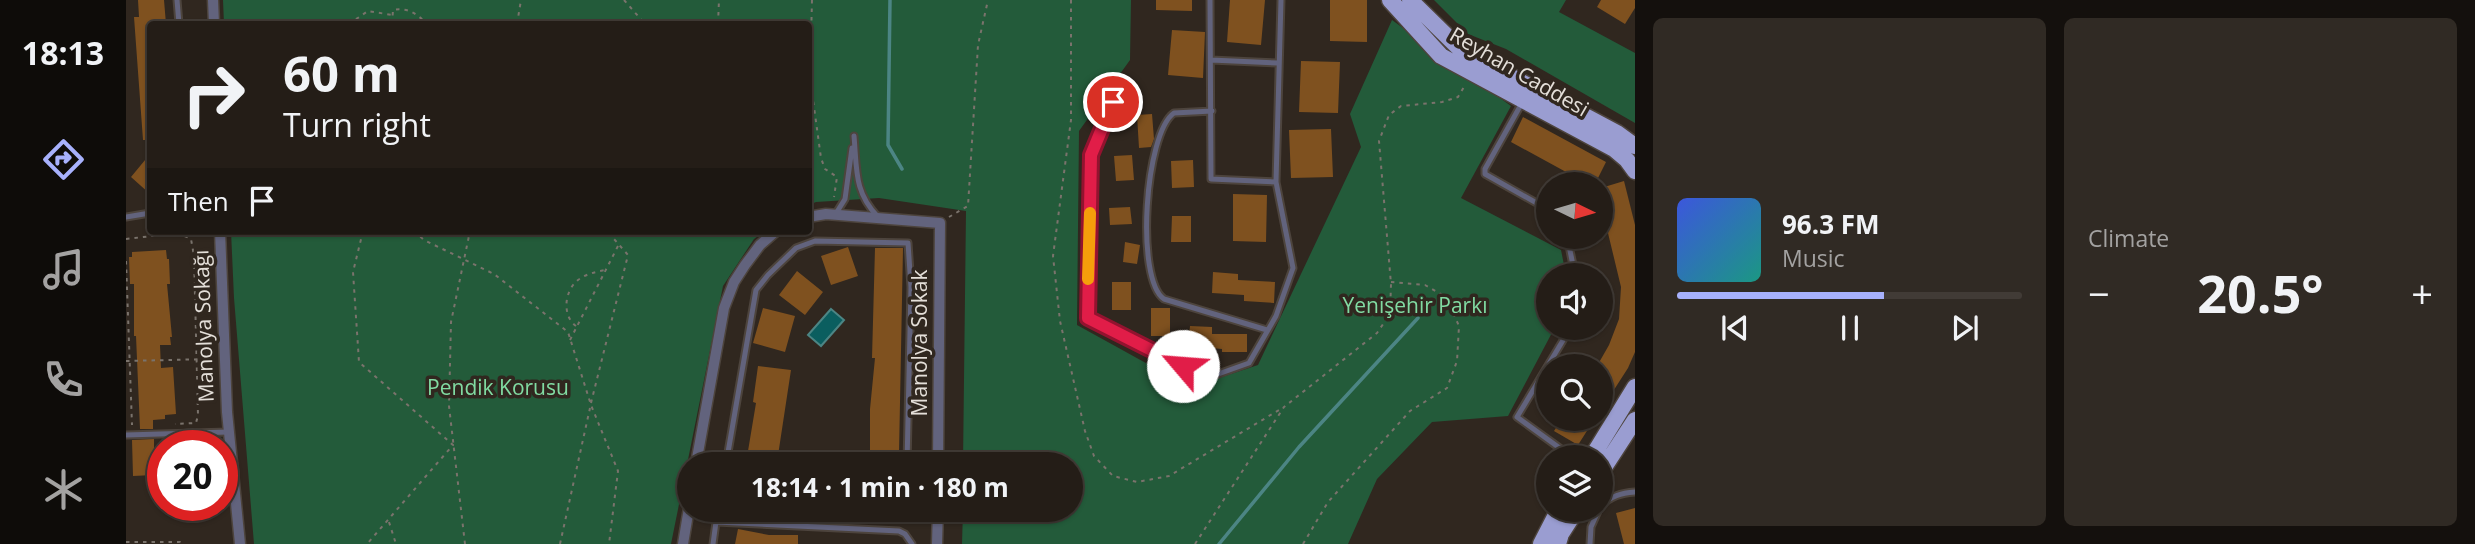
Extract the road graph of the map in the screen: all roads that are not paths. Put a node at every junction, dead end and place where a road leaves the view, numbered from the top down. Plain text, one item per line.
1 (177, 0) edge
2 (213, 0) edge
3 (1210, 0) edge
4 (1281, 0) edge
5 (1390, 0) edge
6 (1410, 0) edge
7 (178, 21) edge
8 (214, 21) edge
9 (1211, 61) junction
10 (1278, 63) junction
11 (1523, 101) junction
12 (1113, 102) dead end
13 (1212, 111) junction
14 (1635, 146) edge
15 (1635, 171) edge
16 (1276, 182) junction
17 (1536, 203) edge
18 (147, 214) edge
19 (835, 215) junction
20 (126, 217) edge
21 (812, 217) edge
22 (879, 218) junction
23 (220, 235) edge
24 (771, 235) edge
25 (1267, 330) junction
26 (1563, 340) edge
27 (1635, 387) edge
28 (1635, 420) edge
29 (228, 430) edge
30 (147, 434) edge
31 (126, 435) edge
32 (1556, 445) edge
33 (1599, 445) edge
34 (698, 452) edge
35 (728, 452) edge
36 (907, 452) edge
37 (938, 452) edge
38 (1613, 454) edge
39 (1635, 492) edge
40 (1613, 496) edge
41 (238, 521) edge
42 (687, 522) edge
43 (937, 522) edge
44 (1552, 522) edge
45 (1569, 522) edge
46 (1593, 522) edge
47 (240, 544) edge
48 (683, 544) edge
49 (712, 544) edge
50 (912, 544) edge
51 (937, 544) edge
52 (1541, 544) edge
53 (1558, 544) edge
54 (1590, 544) edge

1 - 7 lane
2 - 8 street
3 - 9 lane
4 - 10 lane
5 - 11 main road, Reyhan Caddesi
6 - 14 main road, Reyhan Caddesi
9 - 10 lane
9 - 13 lane
10 - 16 lane
11 - 15 main road, Reyhan Caddesi
11 - 17 lane
12 - 25 lane
13 - 16 lane
13 - 25 lane
16 - 25 lane
18 - 20 lane
19 - 21 street
19 - 22 street
19 - 22 lane
22 - 37 street, Manolya Sokak
23 - 29 street, Manolya Sokağı
24 - 34 street
26 - 32 lane
27 - 33 main road
28 - 38 main road
30 - 31 lane
35 - 36 lane
39 - 40 lane
41 - 47 street, Manolya Sokağı
42 - 48 street
43 - 51 street
44 - 52 main road
45 - 53 main road
46 - 54 lane
49 - 50 lane

